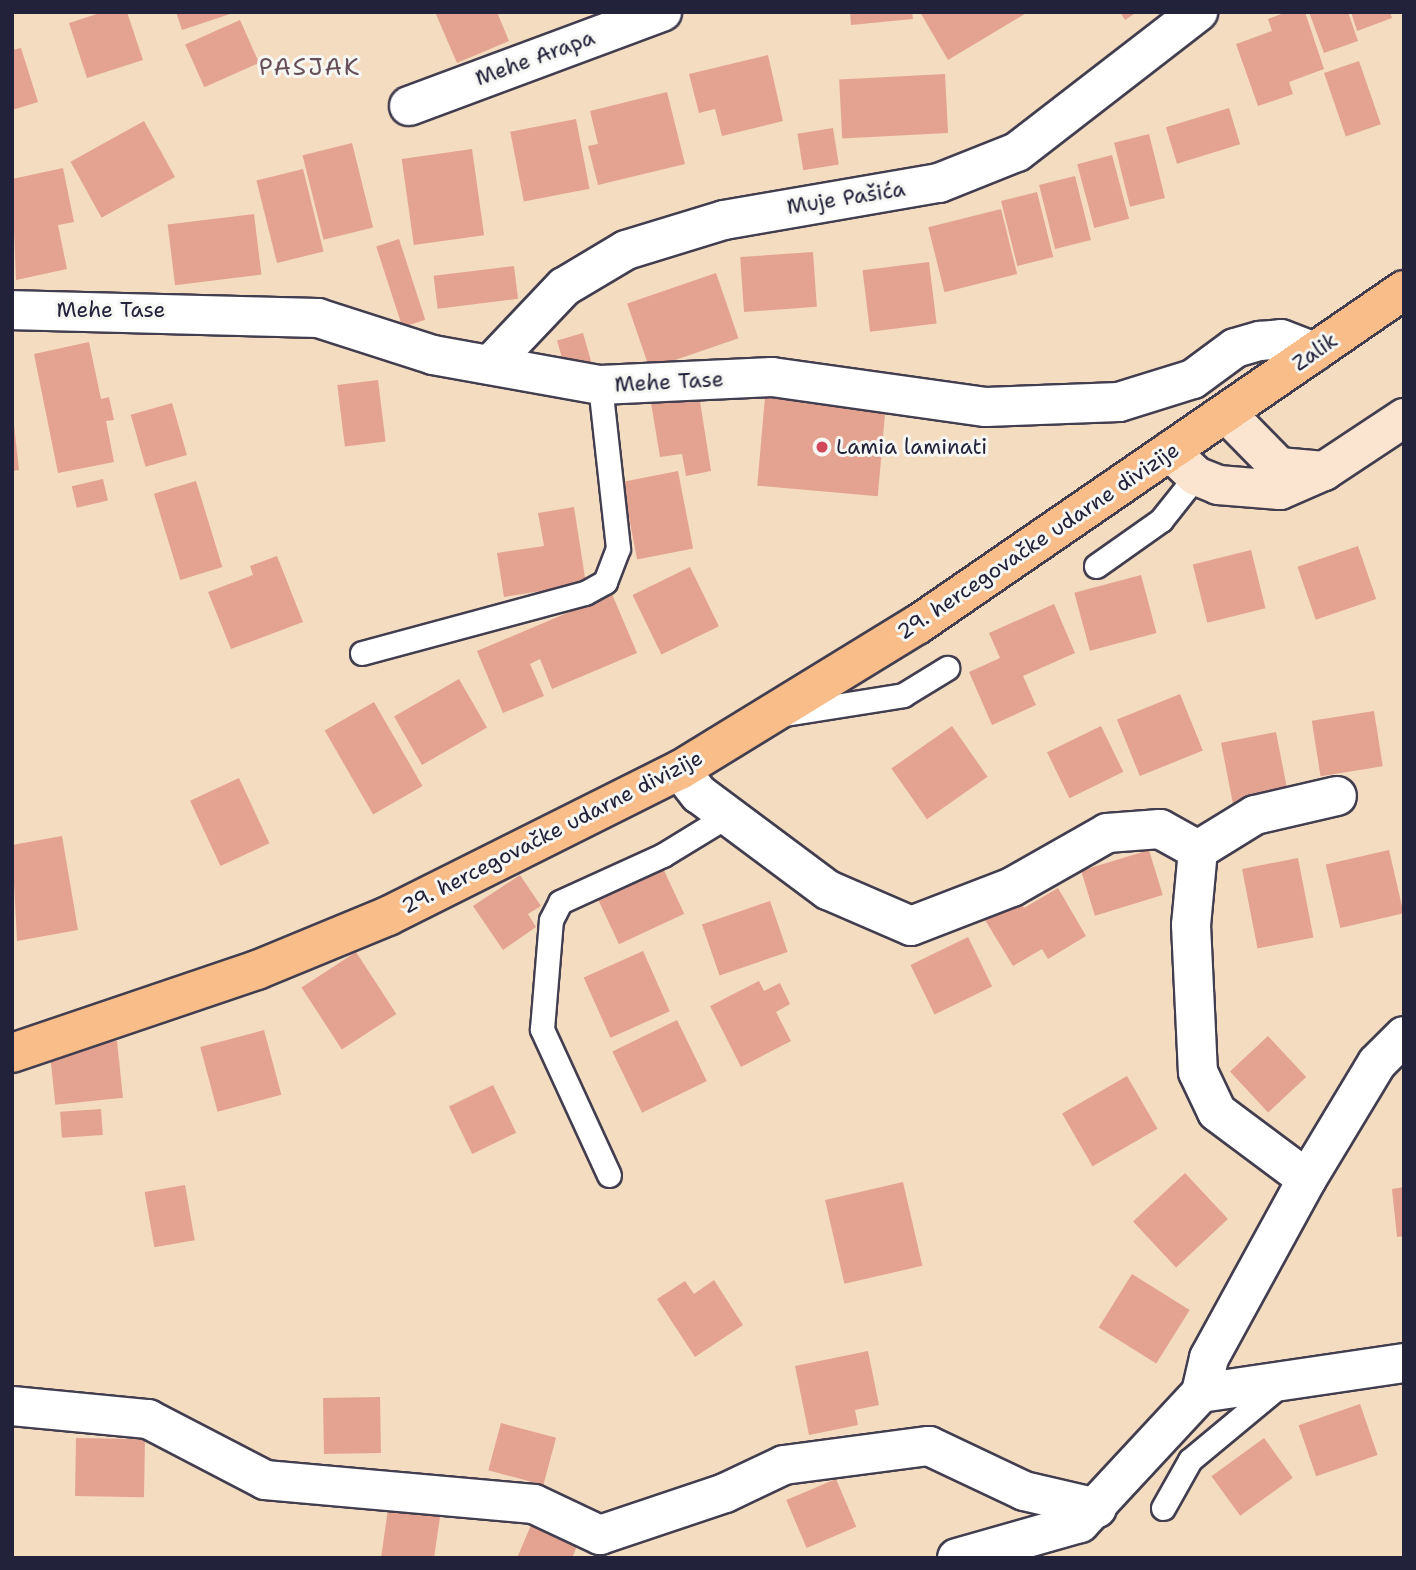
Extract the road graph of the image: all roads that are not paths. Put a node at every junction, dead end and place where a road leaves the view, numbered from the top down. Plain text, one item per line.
1 (662, 12) edge
2 (1198, 12) edge
3 (409, 106) dead end
4 (1404, 290) edge
5 (12, 310) edge
6 (1315, 352) junction
7 (491, 365) junction
8 (600, 385) junction
9 (1226, 413) junction
10 (1404, 418) edge
11 (1183, 464) junction
12 (1324, 471) junction
13 (1096, 566) dead end
14 (362, 653) dead end
15 (947, 668) dead end
16 (768, 716) junction
17 (680, 771) junction
18 (1337, 796) dead end
19 (727, 816) junction
20 (1198, 850) junction
21 (1404, 1036) edge
22 (12, 1054) edge
23 (609, 1175) dead end
24 (1307, 1179) junction
25 (1404, 1363) edge
26 (1282, 1384) junction
27 (1201, 1393) junction
28 (12, 1406) edge
29 (1097, 1508) junction
30 (1163, 1508) dead end
31 (957, 1558) edge

1 - 3 street, Mehe Arapa
2 - 7 street, Muje Pašića
4 - 6 main road, Zalik
5 - 7 street, Mehe Tase
6 - 8 street, Mehe Tase
6 - 9 main road, Zalik
7 - 8 street, Mehe Tase
8 - 14 lane
9 - 11 main road, 29. hercegovačke udarne divizije
9 - 12 street
10 - 12 street
11 - 12 street
11 - 13 lane
11 - 16 main road, 29. hercegovačke udarne divizije
15 - 16 lane
16 - 17 main road, 29. hercegovačke udarne divizije
17 - 19 street
17 - 22 main road, 29. hercegovačke udarne divizije
18 - 20 street
19 - 20 street
19 - 23 lane
20 - 24 street
21 - 24 street
24 - 27 street
25 - 26 street
26 - 27 street
26 - 30 lane
27 - 29 street
28 - 29 street
29 - 31 street

